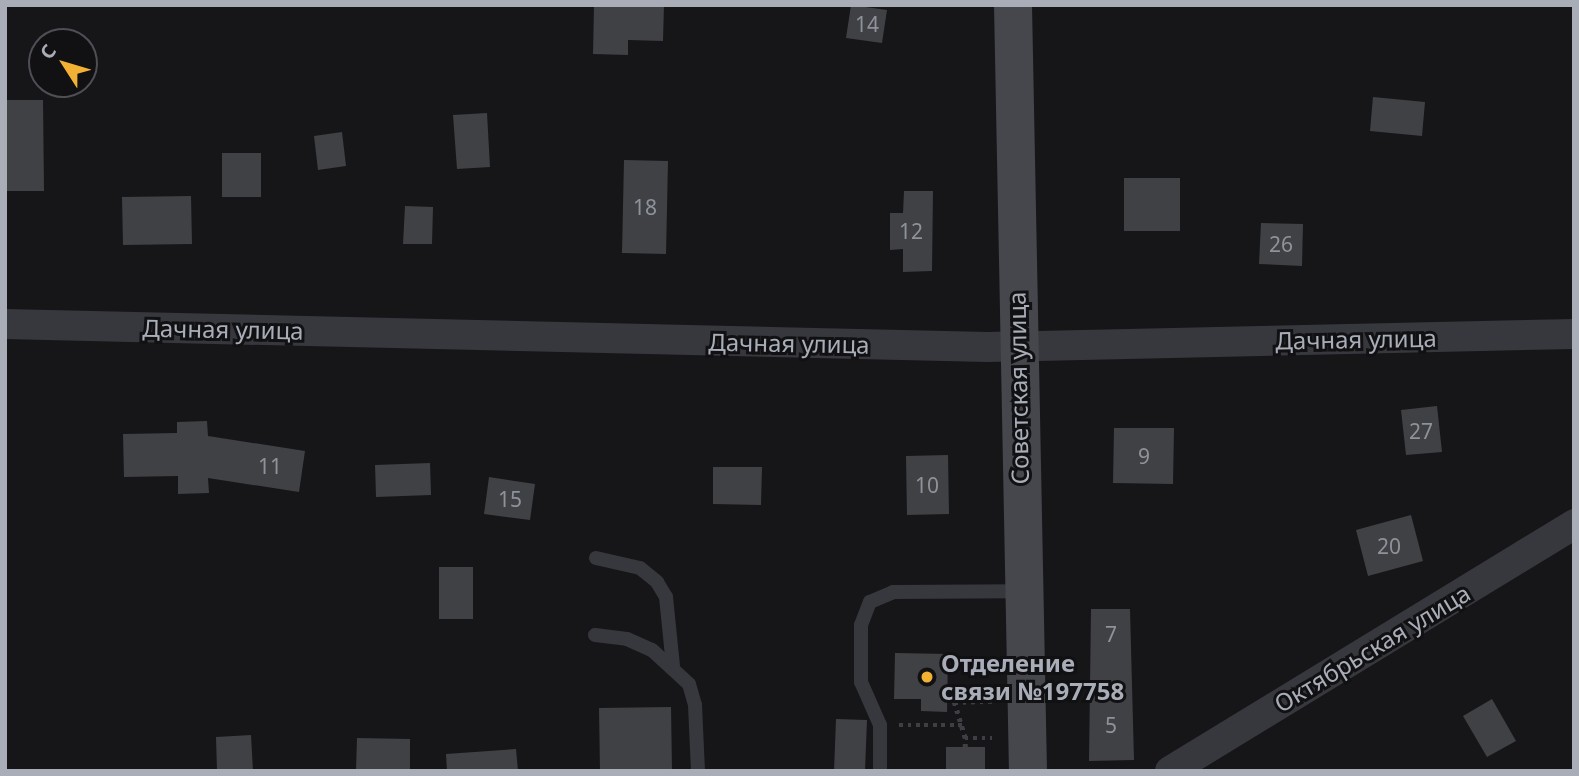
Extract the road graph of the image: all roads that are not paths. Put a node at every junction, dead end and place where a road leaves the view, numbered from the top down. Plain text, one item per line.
1 (1013, 5) edge
2 (5, 324) edge
3 (1574, 334) edge
4 (1016, 347) junction
5 (1574, 524) edge
6 (596, 558) dead end
7 (1023, 591) junction
8 (595, 635) dead end
9 (673, 666) junction
10 (698, 771) edge
11 (880, 771) edge
12 (1028, 771) edge
13 (1170, 771) edge

1 - 4 main road, Советская улица
2 - 4 street, Дачная улица
3 - 4 street, Дачная улица
4 - 7 main road, Советская улица
5 - 13 street, Октябрьская улица
6 - 9 lane
7 - 11 lane
7 - 12 main road, Советская улица
8 - 9 lane
9 - 10 lane

